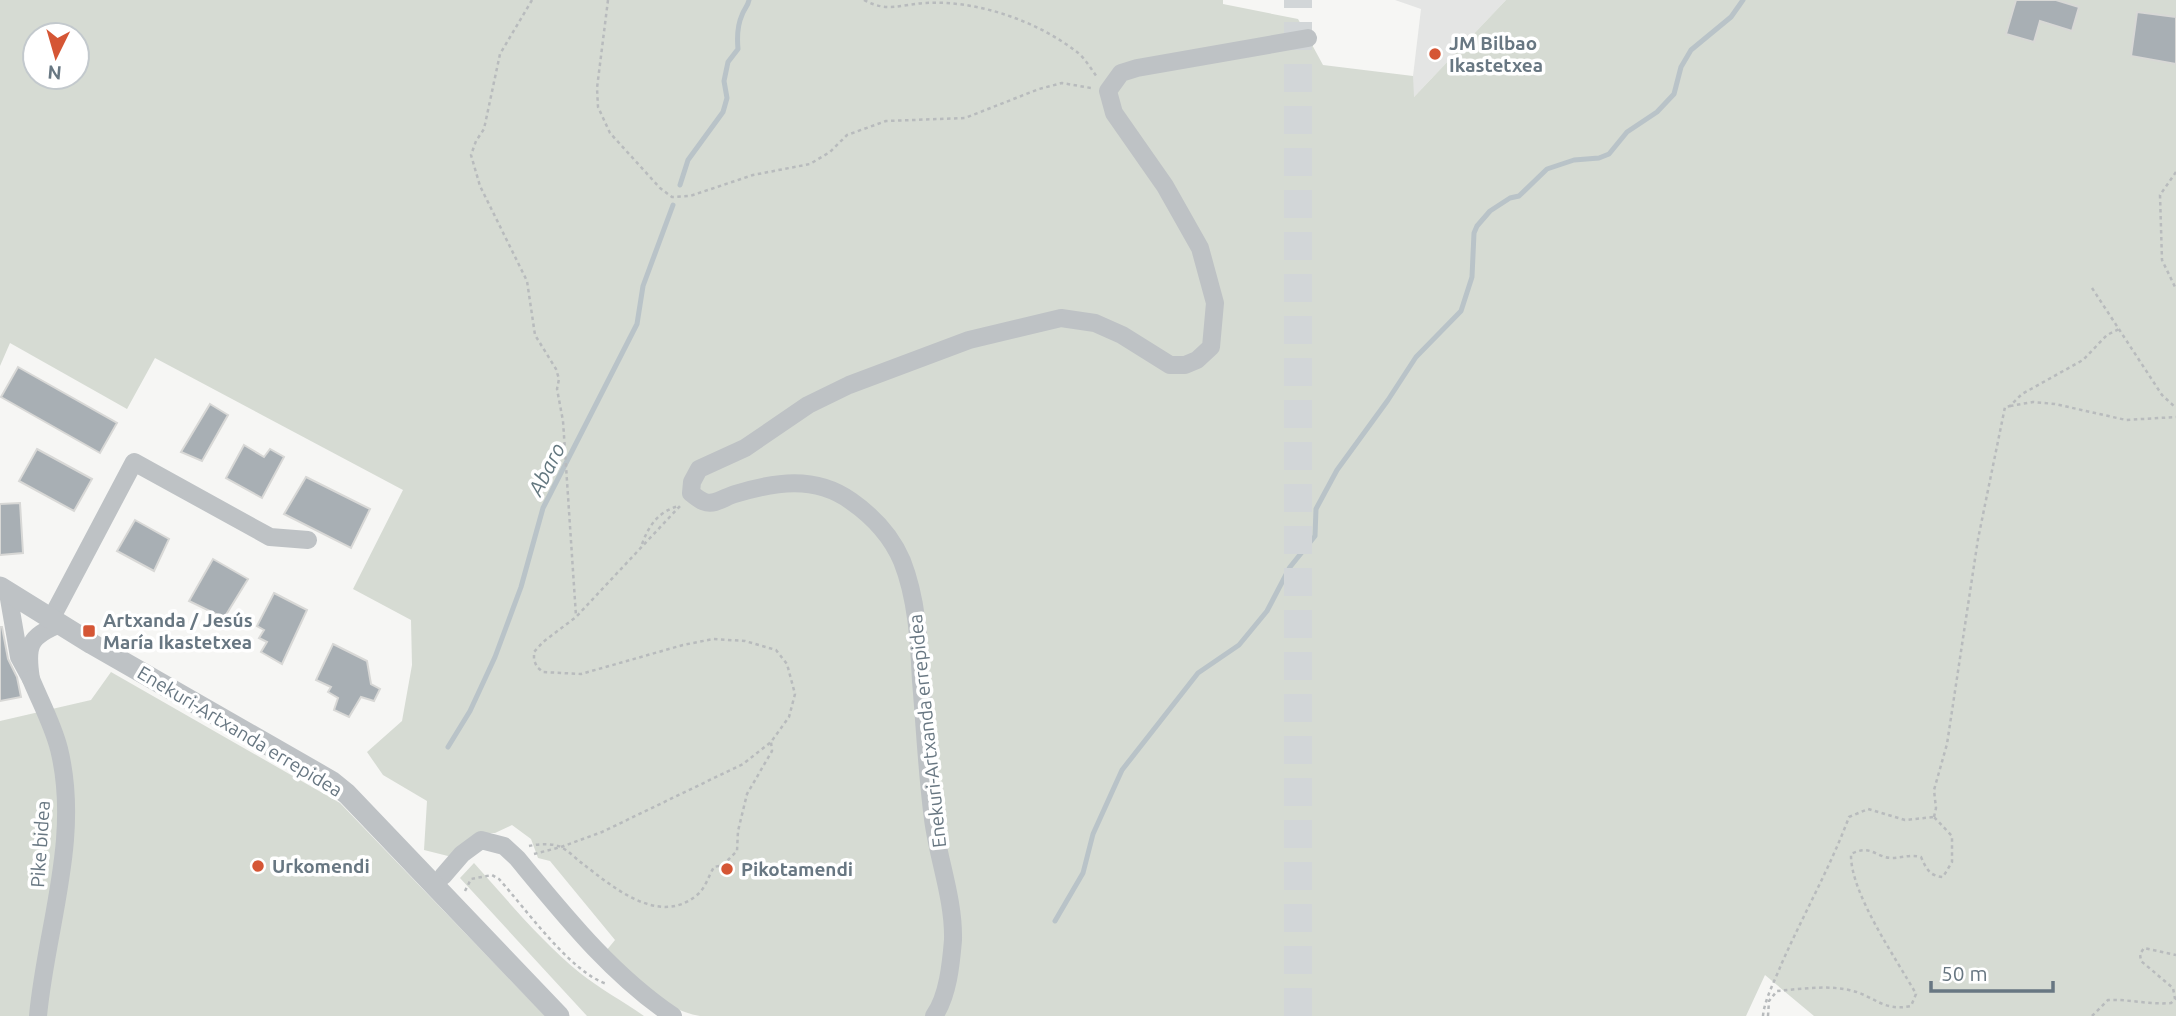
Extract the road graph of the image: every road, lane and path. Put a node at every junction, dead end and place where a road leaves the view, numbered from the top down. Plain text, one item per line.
1 (533, 0) edge
2 (608, 0) edge
3 (863, 0) edge
4 (1308, 38) dead end
5 (1108, 91) junction
6 (2176, 172) edge
7 (2092, 288) dead end
8 (2176, 289) edge
9 (2119, 329) junction
10 (2010, 407) junction
11 (2176, 408) edge
12 (2176, 417) edge
13 (685, 500) junction
14 (308, 540) dead end
15 (641, 546) junction
16 (4, 590) edge
17 (576, 617) junction
18 (56, 622) junction
19 (31, 679) junction
20 (771, 742) junction
21 (1934, 817) junction
22 (561, 847) junction
23 (443, 876) dead end
24 (464, 896) dead end
25 (2176, 955) edge
26 (615, 987) dead end
27 (38, 1016) edge
28 (559, 1016) edge
29 (673, 1016) edge
30 (934, 1016) edge
31 (1763, 1016) edge
32 (1769, 1016) edge
33 (2092, 1016) edge

1 - 17 path
2 - 5 path
3 - 5 path
4 - 5 street
5 - 13 street
6 - 8 path
7 - 9 path
9 - 10 path
9 - 11 path
10 - 12 path
10 - 21 path
13 - 15 path
13 - 15 path
13 - 30 street, Enekuri-Artxanda errepidea
14 - 18 street
15 - 17 path
16 - 18 street, Enekuri-Artxanda errepidea
16 - 19 street, Pike bidea
17 - 20 path
18 - 19 street, Pike bidea
18 - 28 street, Enekuri-Artxanda errepidea
19 - 27 street, Pike bidea
20 - 22 path
20 - 22 path
21 - 31 path
21 - 32 path
22 - 22 path
23 - 29 street
24 - 26 path
25 - 33 path

